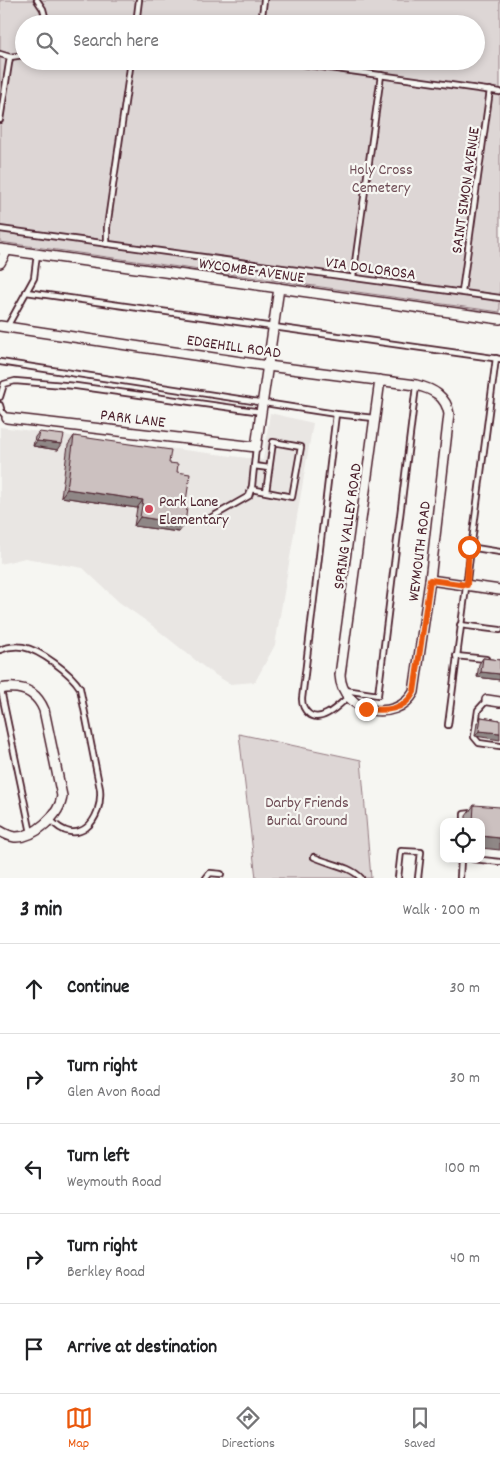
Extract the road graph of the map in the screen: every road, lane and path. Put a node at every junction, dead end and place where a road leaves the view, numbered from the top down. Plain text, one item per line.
1 (37, 0) edge
2 (139, 0) edge
3 (264, 0) edge
4 (45, 15) edge
5 (137, 15) edge
6 (262, 15) edge
7 (0, 54) edge
8 (10, 57) junction
9 (15, 57) edge
10 (130, 70) edge
11 (345, 70) edge
12 (381, 75) junction
13 (490, 90) junction
14 (500, 92) edge
15 (0, 117) edge
16 (0, 229) edge
17 (106, 244) junction
18 (4, 250) edge
19 (37, 254) junction
20 (0, 263) edge
21 (352, 278) junction
22 (279, 288) junction
23 (26, 292) junction
24 (462, 292) junction
25 (500, 298) edge
26 (500, 319) edge
27 (3, 327) edge
28 (274, 328) junction
29 (498, 359) edge
30 (0, 362) edge
31 (268, 366) junction
32 (380, 380) junction
33 (416, 384) junction
34 (0, 397) edge
35 (263, 402) junction
36 (0, 405) edge
37 (262, 412) junction
38 (336, 414) junction
39 (450, 414) joint
40 (8, 418) joint
41 (376, 418) junction
42 (256, 447) junction
43 (254, 466) junction
44 (269, 468) junction
45 (252, 489) junction
46 (266, 492) junction
47 (205, 521) dead end
48 (469, 547) junction
49 (500, 552) edge
50 (430, 580) junction
51 (467, 585) junction
52 (500, 590) edge
53 (460, 625) junction
54 (500, 630) edge
55 (0, 650) edge
56 (456, 656) junction
57 (491, 660) edge
58 (0, 688) edge
59 (346, 694) junction
60 (487, 700) joint
61 (500, 702) edge
62 (448, 726) dead end
63 (500, 746) edge
64 (475, 814) edge
65 (464, 818) edge
66 (50, 819) junction
67 (0, 831) edge
68 (31, 833) junction
69 (314, 857) dead end
70 (485, 860) edge
71 (500, 862) edge
72 (461, 863) edge
73 (221, 874) dead end
74 (206, 878) edge
75 (360, 878) edge
76 (398, 878) edge
77 (418, 878) edge
78 (460, 878) edge

1 - 4 lane
2 - 5 lane
3 - 6 lane
7 - 8 lane
8 - 9 lane
8 - 15 lane
10 - 17 lane
11 - 12 lane
12 - 13 lane
12 - 21 lane
13 - 14 lane
13 - 24 lane, SAINT SIMON AVENUE
16 - 17 lane, VIA DOLOROSA
17 - 21 lane, VIA DOLOROSA
18 - 19 street, WYCOMBE AVENUE
18 - 20 street
19 - 22 street, WYCOMBE AVENUE
19 - 23 lane
21 - 24 lane, VIA DOLOROSA
22 - 26 street, WYCOMBE AVENUE
22 - 28 street
23 - 27 lane
23 - 28 lane
24 - 25 lane, VIA DOLOROSA
27 - 31 street, EDGEHILL ROAD
28 - 29 lane
28 - 31 street
29 - 48 lane
30 - 35 lane
31 - 32 street, EDGEHILL ROAD
31 - 35 street
32 - 33 street, EDGEHILL ROAD
32 - 41 street, SPRING VALLEY ROAD
33 - 39 street, EDGEHILL ROAD
33 - 59 lane
34 - 37 lane
35 - 37 street
35 - 38 lane
36 - 40 lane
37 - 42 street
38 - 41 lane
38 - 59 lane
39 - 50 street, WEYMOUTH ROAD
40 - 42 street, PARK LANE
41 - 59 street, SPRING VALLEY ROAD
42 - 43 lane
43 - 44 lane
43 - 45 lane
44 - 46 lane
44 - 46 lane
45 - 46 lane
45 - 47 lane
48 - 49 lane
48 - 51 lane
50 - 51 street
50 - 59 street, WEYMOUTH ROAD
51 - 52 street
51 - 53 lane
53 - 54 lane
53 - 56 lane
55 - 66 lane
56 - 57 lane
56 - 62 lane
58 - 66 street
58 - 68 lane
60 - 61 street
60 - 63 lane
64 - 65 lane
66 - 68 street
67 - 68 street
69 - 75 lane
70 - 71 lane
72 - 78 lane
73 - 74 lane
76 - 77 lane

